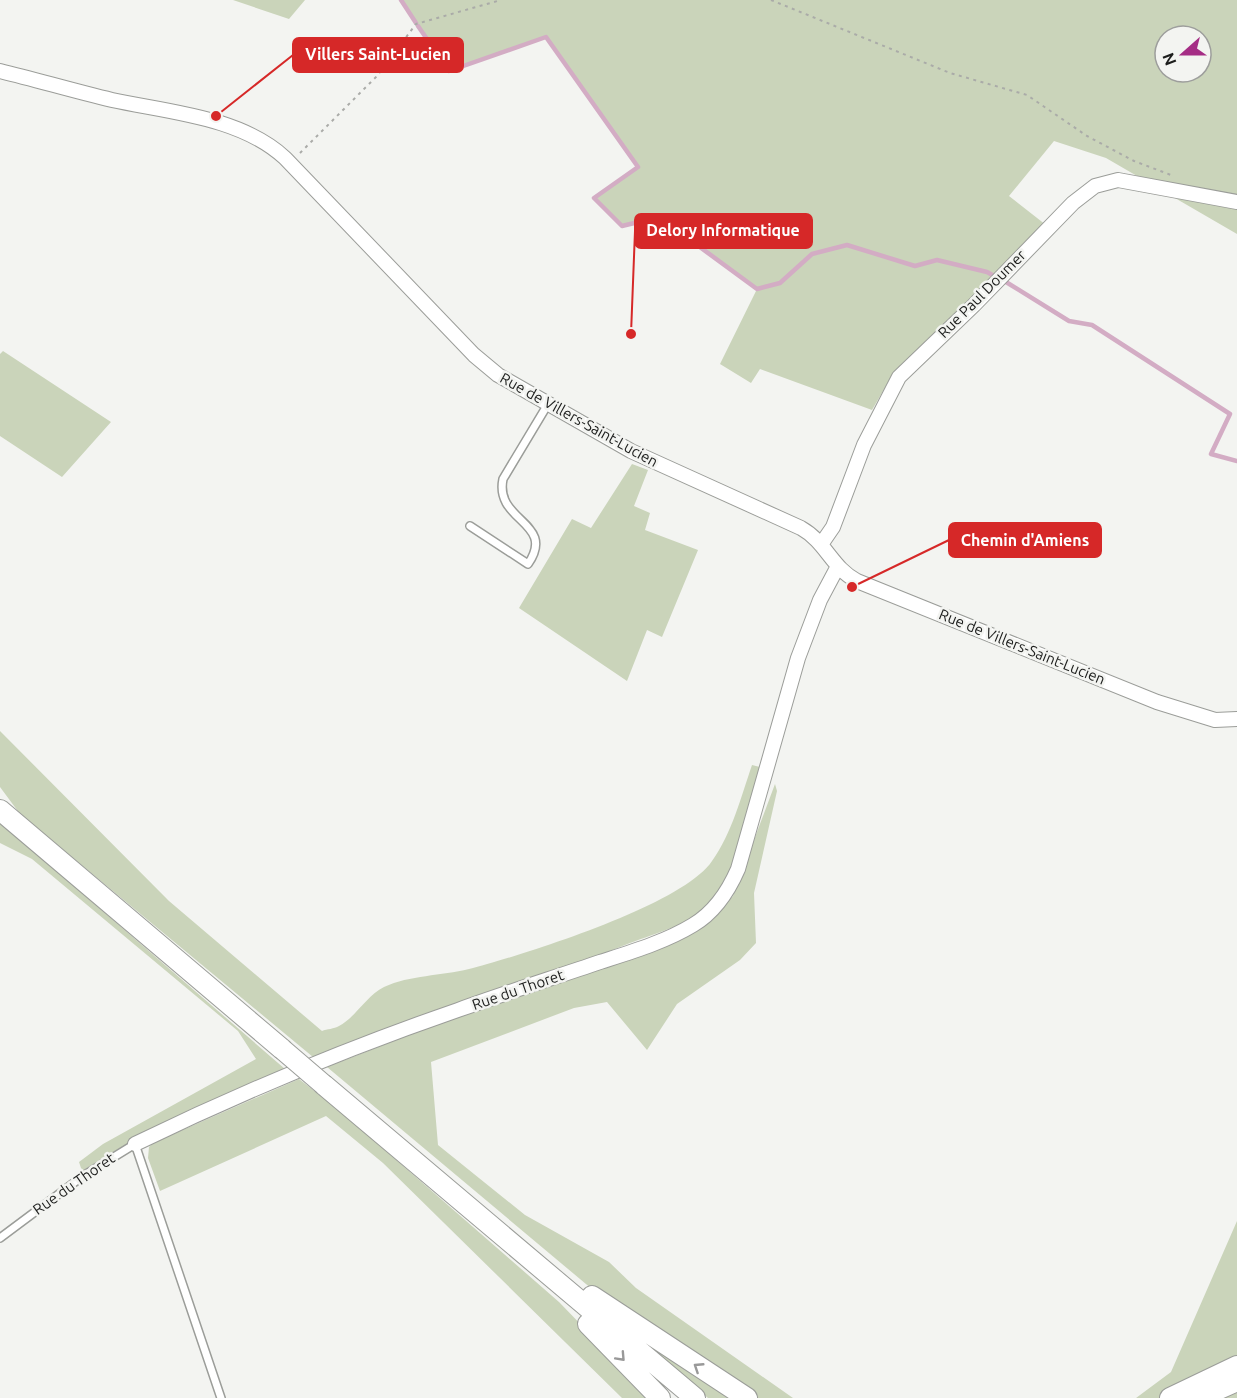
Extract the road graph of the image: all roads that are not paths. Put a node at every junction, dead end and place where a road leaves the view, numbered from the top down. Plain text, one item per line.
1 (0, 71) edge
2 (1237, 202) edge
3 (548, 404) junction
4 (470, 526) dead end
5 (822, 543) junction
6 (837, 568) junction
7 (1237, 719) edge
8 (0, 810) edge
9 (135, 1144) junction
10 (459, 1199) junction
11 (0, 1238) edge
12 (1237, 1366) edge
13 (1237, 1381) edge
14 (221, 1398) edge
15 (660, 1398) edge
16 (694, 1398) edge
17 (747, 1398) edge
18 (1170, 1398) edge
19 (1199, 1398) edge

1 - 3 street, Rue de Villers-Saint-Lucien
2 - 5 street, Rue Paul Doumer
3 - 4 lane
3 - 5 street, Rue de Villers-Saint-Lucien
5 - 6 street, Rue de Villers-Saint-Lucien
6 - 7 street, Rue de Villers-Saint-Lucien
6 - 9 street, Rue du Thoret
8 - 10 main road, bridge
9 - 11 lane, Rue du Thoret
9 - 14 lane
10 -> 15 main road
10 - 16 main road
17 -> 10 main road
12 - 18 main road
13 - 19 main road

